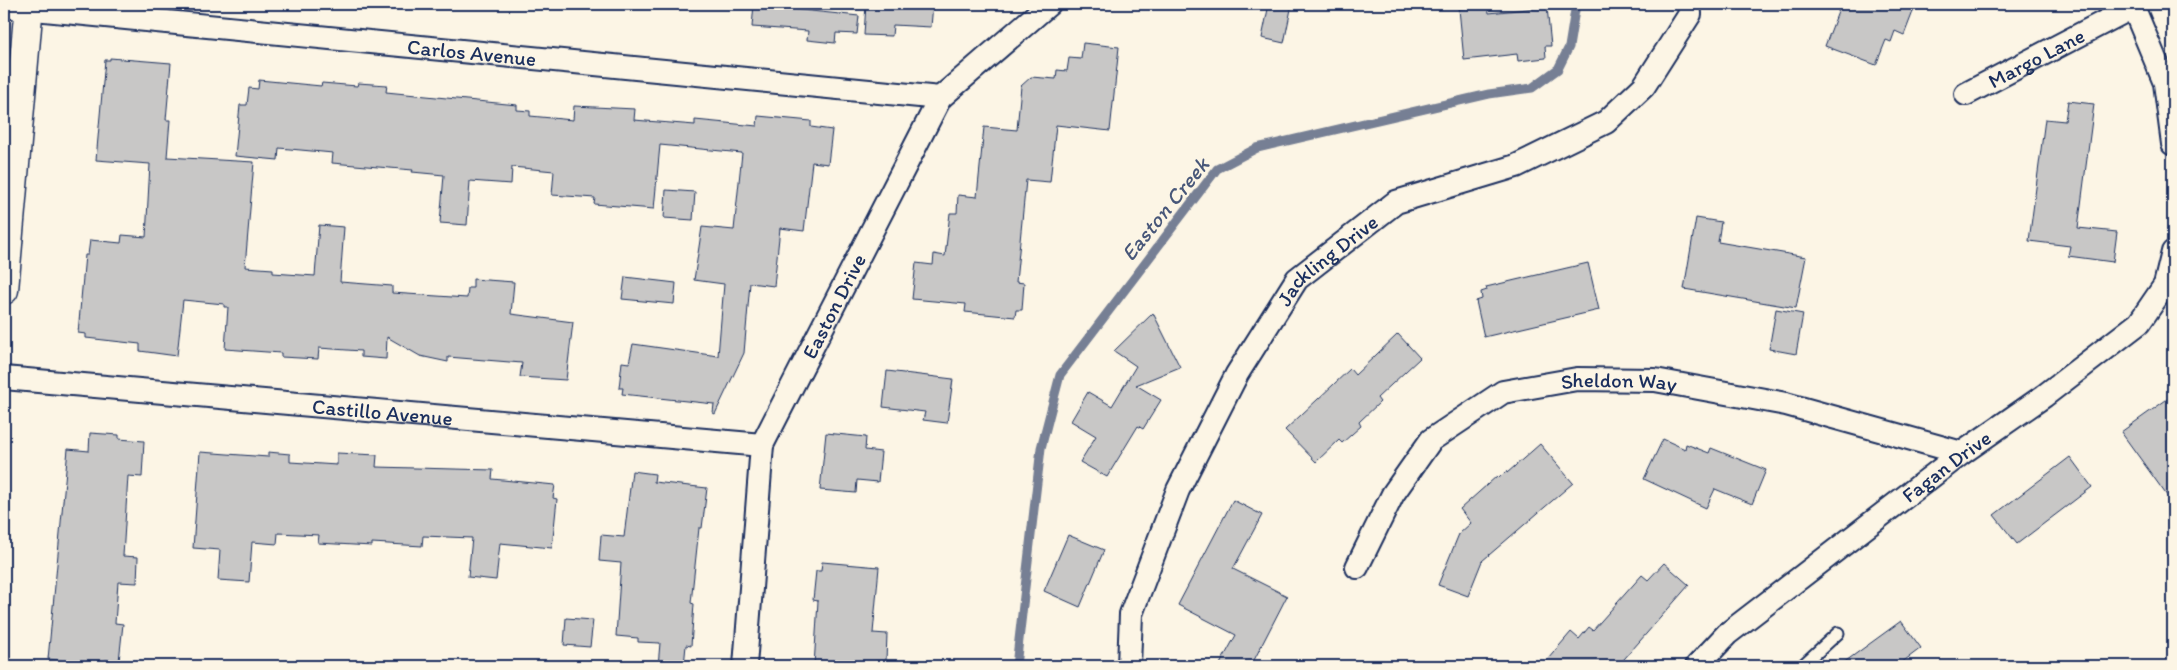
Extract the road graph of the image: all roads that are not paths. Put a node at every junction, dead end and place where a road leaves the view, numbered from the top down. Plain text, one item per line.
1 (1049, 4) edge
2 (1689, 4) edge
3 (2132, 5) edge
4 (21, 6) edge
5 (1966, 94) dead end
6 (940, 98) junction
7 (2173, 144) edge
8 (2173, 252) edge
9 (4, 290) edge
10 (4, 378) edge
11 (762, 445) junction
12 (1962, 452) junction
13 (1357, 567) dead end
14 (1838, 633) dead end
15 (745, 666) edge
16 (1129, 666) edge
17 (1697, 666) edge
18 (1802, 666) edge

1 - 6 street, Easton Drive
2 - 16 street, Jackling Drive
3 - 5 street, Margo Lane
3 - 7 street
4 - 6 street, Carlos Avenue
4 - 9 main road
6 - 11 street, Easton Drive
8 - 12 street, Fagan Drive
10 - 11 street, Castillo Avenue
11 - 15 street, Easton Drive
12 - 13 street, Sheldon Way
12 - 17 street, Fagan Drive
14 - 18 lane

